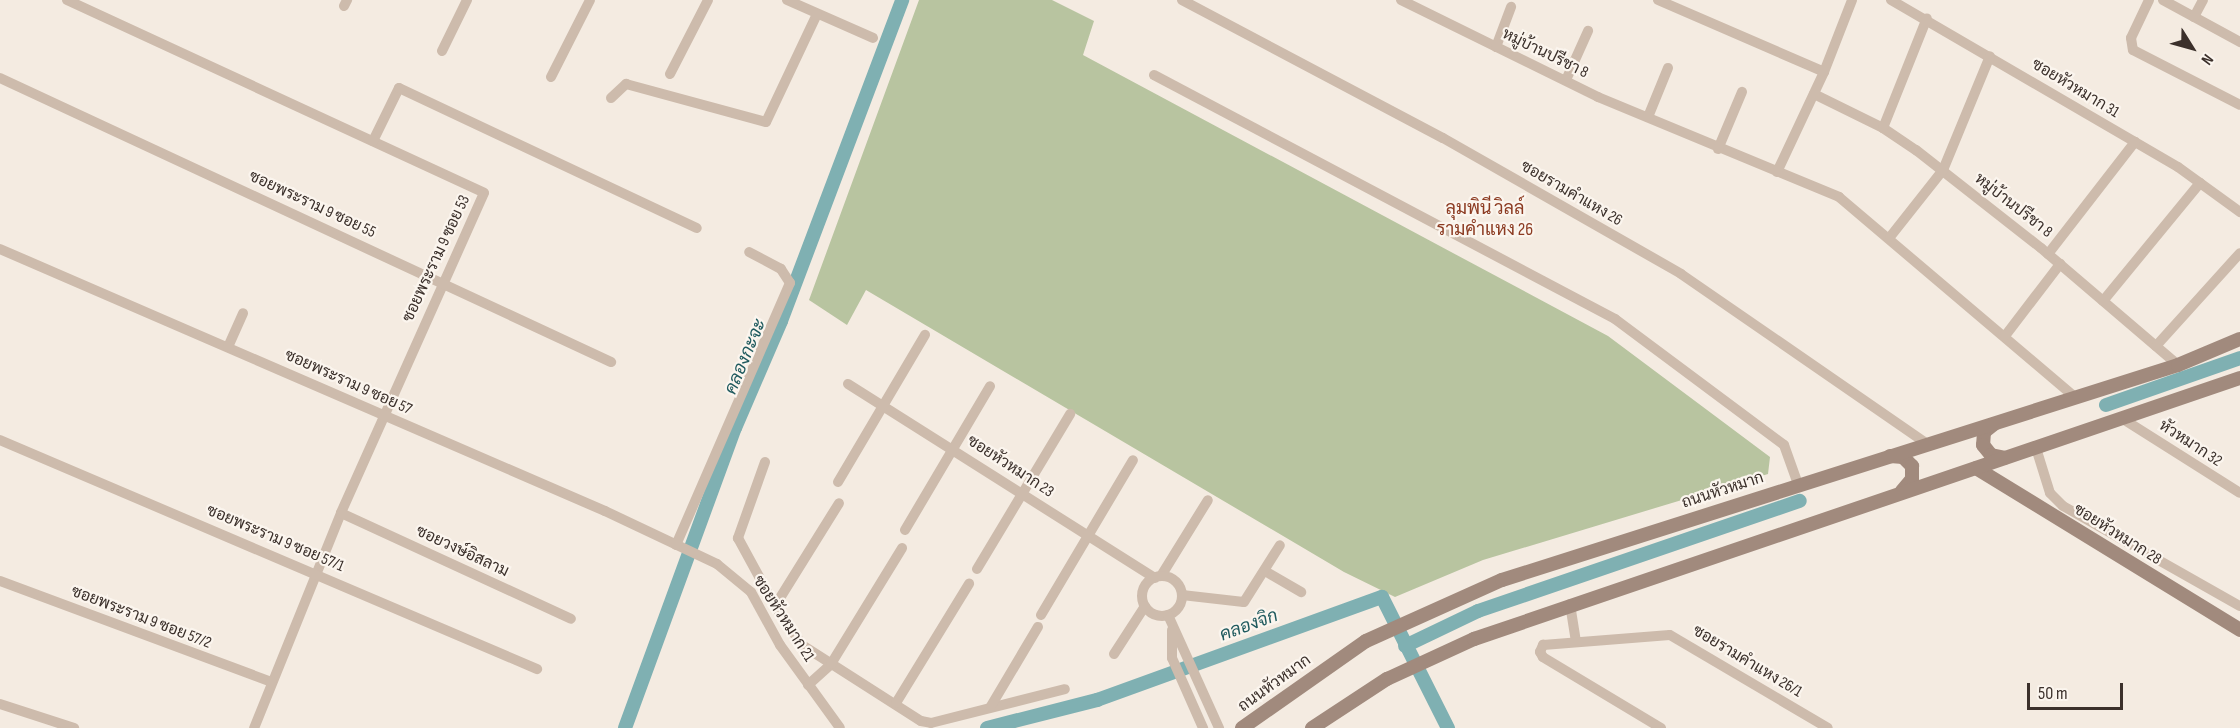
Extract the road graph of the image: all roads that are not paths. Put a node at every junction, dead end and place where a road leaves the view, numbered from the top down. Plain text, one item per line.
1 (67, 0) edge
2 (467, 0) edge
3 (590, 0) edge
4 (708, 0) edge
5 (787, 0) edge
6 (1182, 0) edge
7 (1401, 0) edge
8 (1658, 0) edge
9 (1852, 0) edge
10 (1891, 0) edge
11 (2149, 0) edge
12 (2163, 0) edge
13 (2203, 0) edge
14 (1511, 7) dead end
15 (817, 14) junction
16 (2194, 17) junction
17 (1926, 18) junction
18 (1588, 31) dead end
19 (873, 38) dead end
20 (2240, 42) edge
21 (1496, 47) junction
22 (442, 51) dead end
23 (1990, 56) junction
24 (1668, 68) dead end
25 (1824, 72) junction
26 (670, 74) dead end
27 (1154, 75) dead end
28 (551, 77) dead end
29 (0, 78) edge
30 (1566, 80) junction
31 (1742, 92) dead end
32 (1814, 94) junction
33 (611, 98) dead end
34 (2240, 105) edge
35 (1648, 117) junction
36 (1883, 128) junction
37 (373, 141) junction
38 (2135, 142) junction
39 (1718, 149) junction
40 (1943, 170) junction
41 (1777, 171) junction
42 (2200, 183) junction
43 (2240, 212) edge
44 (697, 228) dead end
45 (1890, 237) junction
46 (0, 249) edge
47 (748, 252) dead end
48 (2240, 253) edge
49 (2048, 254) junction
50 (2060, 264) junction
51 (442, 281) junction
52 (2103, 301) junction
53 (243, 313) dead end
54 (925, 335) dead end
55 (2005, 336) junction
56 (2240, 339) edge
57 (228, 346) junction
58 (2156, 346) junction
59 (611, 362) dead end
60 (2178, 365) junction
61 (2240, 378) edge
62 (848, 384) dead end
63 (990, 386) dead end
64 (2075, 397) junction
65 (882, 406) junction
66 (1070, 414) dead end
67 (384, 416) junction
68 (2123, 419) junction
69 (1996, 422) junction
70 (0, 440) edge
71 (1927, 444) junction
72 (954, 448) junction
73 (2036, 448) junction
74 (1888, 456) junction
75 (2007, 458) junction
76 (1133, 460) dead end
77 (765, 462) dead end
78 (1976, 468) junction
79 (838, 482) dead end
80 (1798, 484) junction
81 (1021, 493) junction
82 (2240, 493) edge
83 (1900, 494) junction
84 (1208, 500) dead end
85 (839, 503) dead end
86 (341, 513) junction
87 (905, 530) dead end
88 (1089, 536) junction
89 (1280, 545) dead end
90 (679, 546) junction
91 (902, 548) dead end
92 (977, 568) dead end
93 (1265, 571) junction
94 (316, 572) junction
95 (1158, 577) junction
96 (0, 580) edge
97 (969, 584) dead end
98 (1301, 592) dead end
99 (1182, 595) junction
100 (1570, 604) junction
101 (775, 606) junction
102 (1145, 606) junction
103 (2240, 606) edge
104 (1041, 615) dead end
105 (1168, 615) junction
106 (571, 619) dead end
107 (1038, 627) dead end
108 (1172, 629) junction
109 (2240, 630) edge
110 (1576, 640) junction
111 (1114, 654) dead end
112 (831, 664) junction
113 (537, 669) dead end
114 (272, 682) junction
115 (808, 685) junction
116 (1065, 689) dead end
117 (896, 703) junction
118 (0, 704) edge
119 (991, 706) junction
120 (74, 728) edge
121 (254, 728) edge
122 (840, 728) edge
123 (1203, 728) edge
124 (1219, 728) edge
125 (1242, 728) edge
126 (1312, 728) edge
127 (1661, 728) edge
128 (1828, 728) edge

1 - 37 street, ซอยพระราม 9 ซอย 53
2 - 22 street
3 - 28 street
4 - 26 street
5 - 15 street
6 - 71 street, ซอยรามคำแหง 26
7 - 21 street, หมู่บ้านปรีชา 8
8 - 25 street
9 - 25 street
10 - 17 street, ซอยหัวหมาก 31
11 - 34 street
12 - 16 street
13 - 16 street
14 - 21 street
15 - 19 street
15 - 33 street
16 - 20 street
17 - 23 street, ซอยหัวหมาก 31
17 - 36 street
18 - 30 street
21 - 30 street, หมู่บ้านปรีชา 8
23 - 38 street, ซอยหัวหมาก 31
23 - 40 street
24 - 35 street
25 - 32 street
27 - 80 street
29 - 51 street, ซอยพระราม 9 ซอย 55
30 - 35 street, หมู่บ้านปรีชา 8
31 - 39 street
32 - 36 street, หมู่บ้านปรีชา 8
32 - 41 street
35 - 39 street, หมู่บ้านปรีชา 8
36 - 40 street, หมู่บ้านปรีชา 8
37 - 44 street
37 - 51 street, ซอยพระราม 9 ซอย 53
38 - 42 street, ซอยหัวหมาก 31
38 - 49 street
39 - 41 street, หมู่บ้านปรีชา 8
40 - 45 street
40 - 49 street, หมู่บ้านปรีชา 8
41 - 45 street, หมู่บ้านปรีชา 8
42 - 43 street, ซอยหัวหมาก 31
42 - 52 street
45 - 55 street, หมู่บ้านปรีชา 8
46 - 57 street, ซอยพระราม 9 ซอย 57
47 - 90 street
48 - 58 street
49 - 50 street, หมู่บ้านปรีชา 8
50 - 52 street, หมู่บ้านปรีชา 8
50 - 55 street
51 - 59 street, ซอยพระราม 9 ซอย 55
51 - 67 street, ซอยพระราม 9 ซอย 53
52 - 58 street, หมู่บ้านปรีชา 8
53 - 57 street
54 - 65 street
55 - 64 street, หมู่บ้านปรีชา 8
56 - 60 main road, ถนนหัวหมาก
57 - 67 street, ซอยพระราม 9 ซอย 57
58 - 60 street, หมู่บ้านปรีชา 8
60 - 64 main road, ถนนหัวหมาก
61 - 68 main road
62 - 65 street, ซอยหัวหมาก 23
63 - 72 street
64 - 69 main road, ถนนหัวหมาก
65 - 72 street, ซอยหัวหมาก 23
65 - 79 street
66 - 81 street
67 - 86 street, ซอยพระราม 9 ซอย 53
67 - 90 street, ซอยพระราม 9 ซอย 57
68 - 73 main road
68 - 82 street, หัวหมาก 32
69 - 71 main road, ถนนหัวหมาก
69 - 75 main road
70 - 94 street, ซอยพระราม 9 ซอย 57/1
71 - 74 main road, ถนนหัวหมาก
72 - 81 street, ซอยหัวหมาก 23
72 - 87 street
73 - 75 main road
73 - 103 street
74 - 80 main road, ถนนหัวหมาก
74 - 83 main road
75 - 78 main road
76 - 88 street
77 - 101 street
78 - 83 main road
78 - 109 main road, ซอยหัวหมาก 28
80 - 125 main road, ถนนหัวหมาก
81 - 88 street, ซอยหัวหมาก 23
81 - 92 street
83 - 100 main road
84 - 95 street
85 - 101 street
86 - 94 street, ซอยพระราม 9 ซอย 53
86 - 106 street, ซอยวงษ์อิสลาม
88 - 95 street, ซอยหัวหมาก 23
88 - 104 street
89 - 93 street
90 - 115 street, ซอยหัวหมาก 21
91 - 112 street
93 - 98 street
93 - 99 street
94 - 113 street, ซอยพระราม 9 ซอย 57/1
94 - 114 street, ซอยพระราม 9 ซอย 53
95 - 99 street, ซอยหัวหมาก 23
95 - 102 street
96 - 114 street, ซอยพระราม 9 ซอย 57/2
97 - 117 street
99 - 105 street
100 - 110 street
100 - 126 main road
101 - 112 street
102 - 105 street
102 - 111 street
105 - 108 street
107 - 119 street
108 - 123 street
108 - 124 street
110 - 127 street, ซอยรามคำแหง 26/1
110 - 128 street, ซอยรามคำแหง 26/1
112 - 115 street
112 - 117 street
114 - 121 street, ซอยพระราม 9 ซอย 53
115 - 122 street, ซอยหัวหมาก 21
116 - 119 street
117 - 119 street
118 - 120 street

